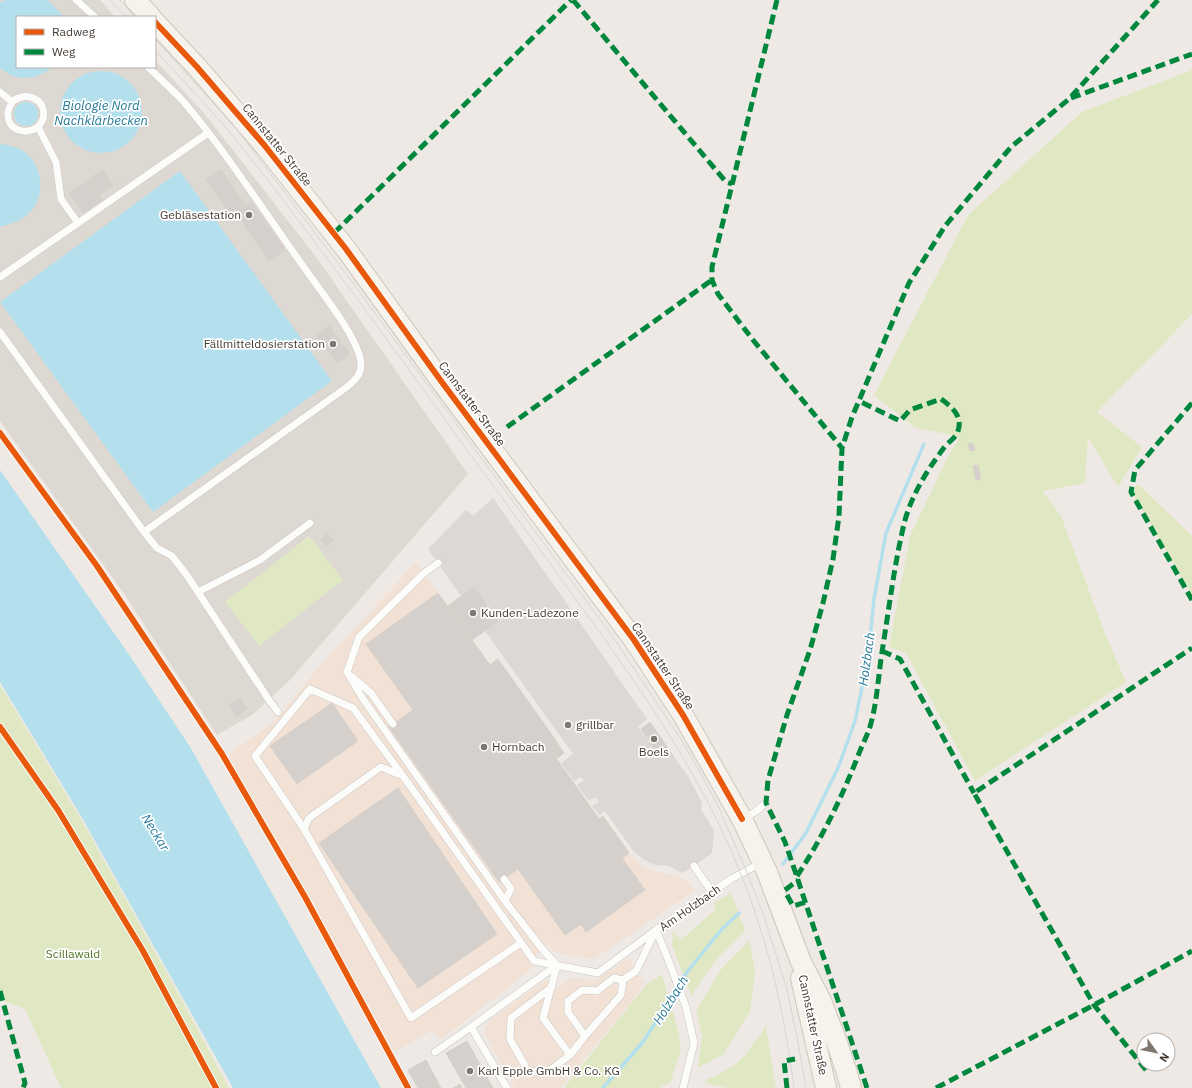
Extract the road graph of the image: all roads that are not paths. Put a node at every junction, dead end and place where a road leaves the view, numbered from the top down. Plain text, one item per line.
1 (76, 0) edge
2 (135, 0) edge
3 (94, 16) edge
4 (150, 16) edge
5 (156, 23) edge
6 (149, 68) edge
7 (0, 92) edge
8 (12, 102) junction
9 (38, 127) junction
10 (208, 133) junction
11 (78, 223) junction
12 (0, 277) edge
13 (0, 332) edge
14 (310, 523) dead end
15 (144, 532) junction
16 (438, 563) dead end
17 (198, 592) junction
18 (347, 672) junction
19 (278, 712) dead end
20 (393, 724) dead end
21 (403, 776) junction
22 (766, 803) dead end
23 (742, 820) junction
24 (304, 829) junction
25 (763, 862) junction
26 (694, 866) dead end
27 (504, 879) dead end
28 (712, 892) junction
29 (505, 900) junction
30 (656, 930) junction
31 (520, 943) junction
32 (557, 965) junction
33 (623, 980) junction
34 (552, 987) junction
35 (471, 1027) junction
36 (585, 1036) junction
37 (435, 1052) dead end
38 (570, 1055) junction
39 (837, 1086) edge
40 (507, 1088) edge
41 (683, 1088) edge

1 - 3 lane
2 - 4 main road
5 - 23 main road, Cannstatter Straße
6 - 10 lane
7 - 8 lane
8 - 9 lane
8 - 9 lane
9 - 11 lane
10 - 11 lane
10 - 15 lane
11 - 12 lane
13 - 15 lane
14 - 17 lane
15 - 17 lane
16 - 18 lane
17 - 19 lane
18 - 20 lane
18 - 29 lane
21 - 24 lane
21 - 24 lane
21 - 31 lane
22 - 23 lane
23 - 25 main road, Cannstatter Straße
24 - 31 lane
25 - 28 lane, Am Holzbach
25 - 39 main road, Cannstatter Straße
26 - 28 lane
27 - 29 lane
28 - 30 lane, Am Holzbach
29 - 32 lane
30 - 32 lane
30 - 33 lane
30 - 41 lane, Am Holzbach
31 - 32 lane
32 - 34 lane
32 - 35 lane
33 - 36 lane
33 - 36 lane
34 - 38 lane
34 - 38 lane
35 - 37 lane
35 - 40 lane
36 - 38 lane

